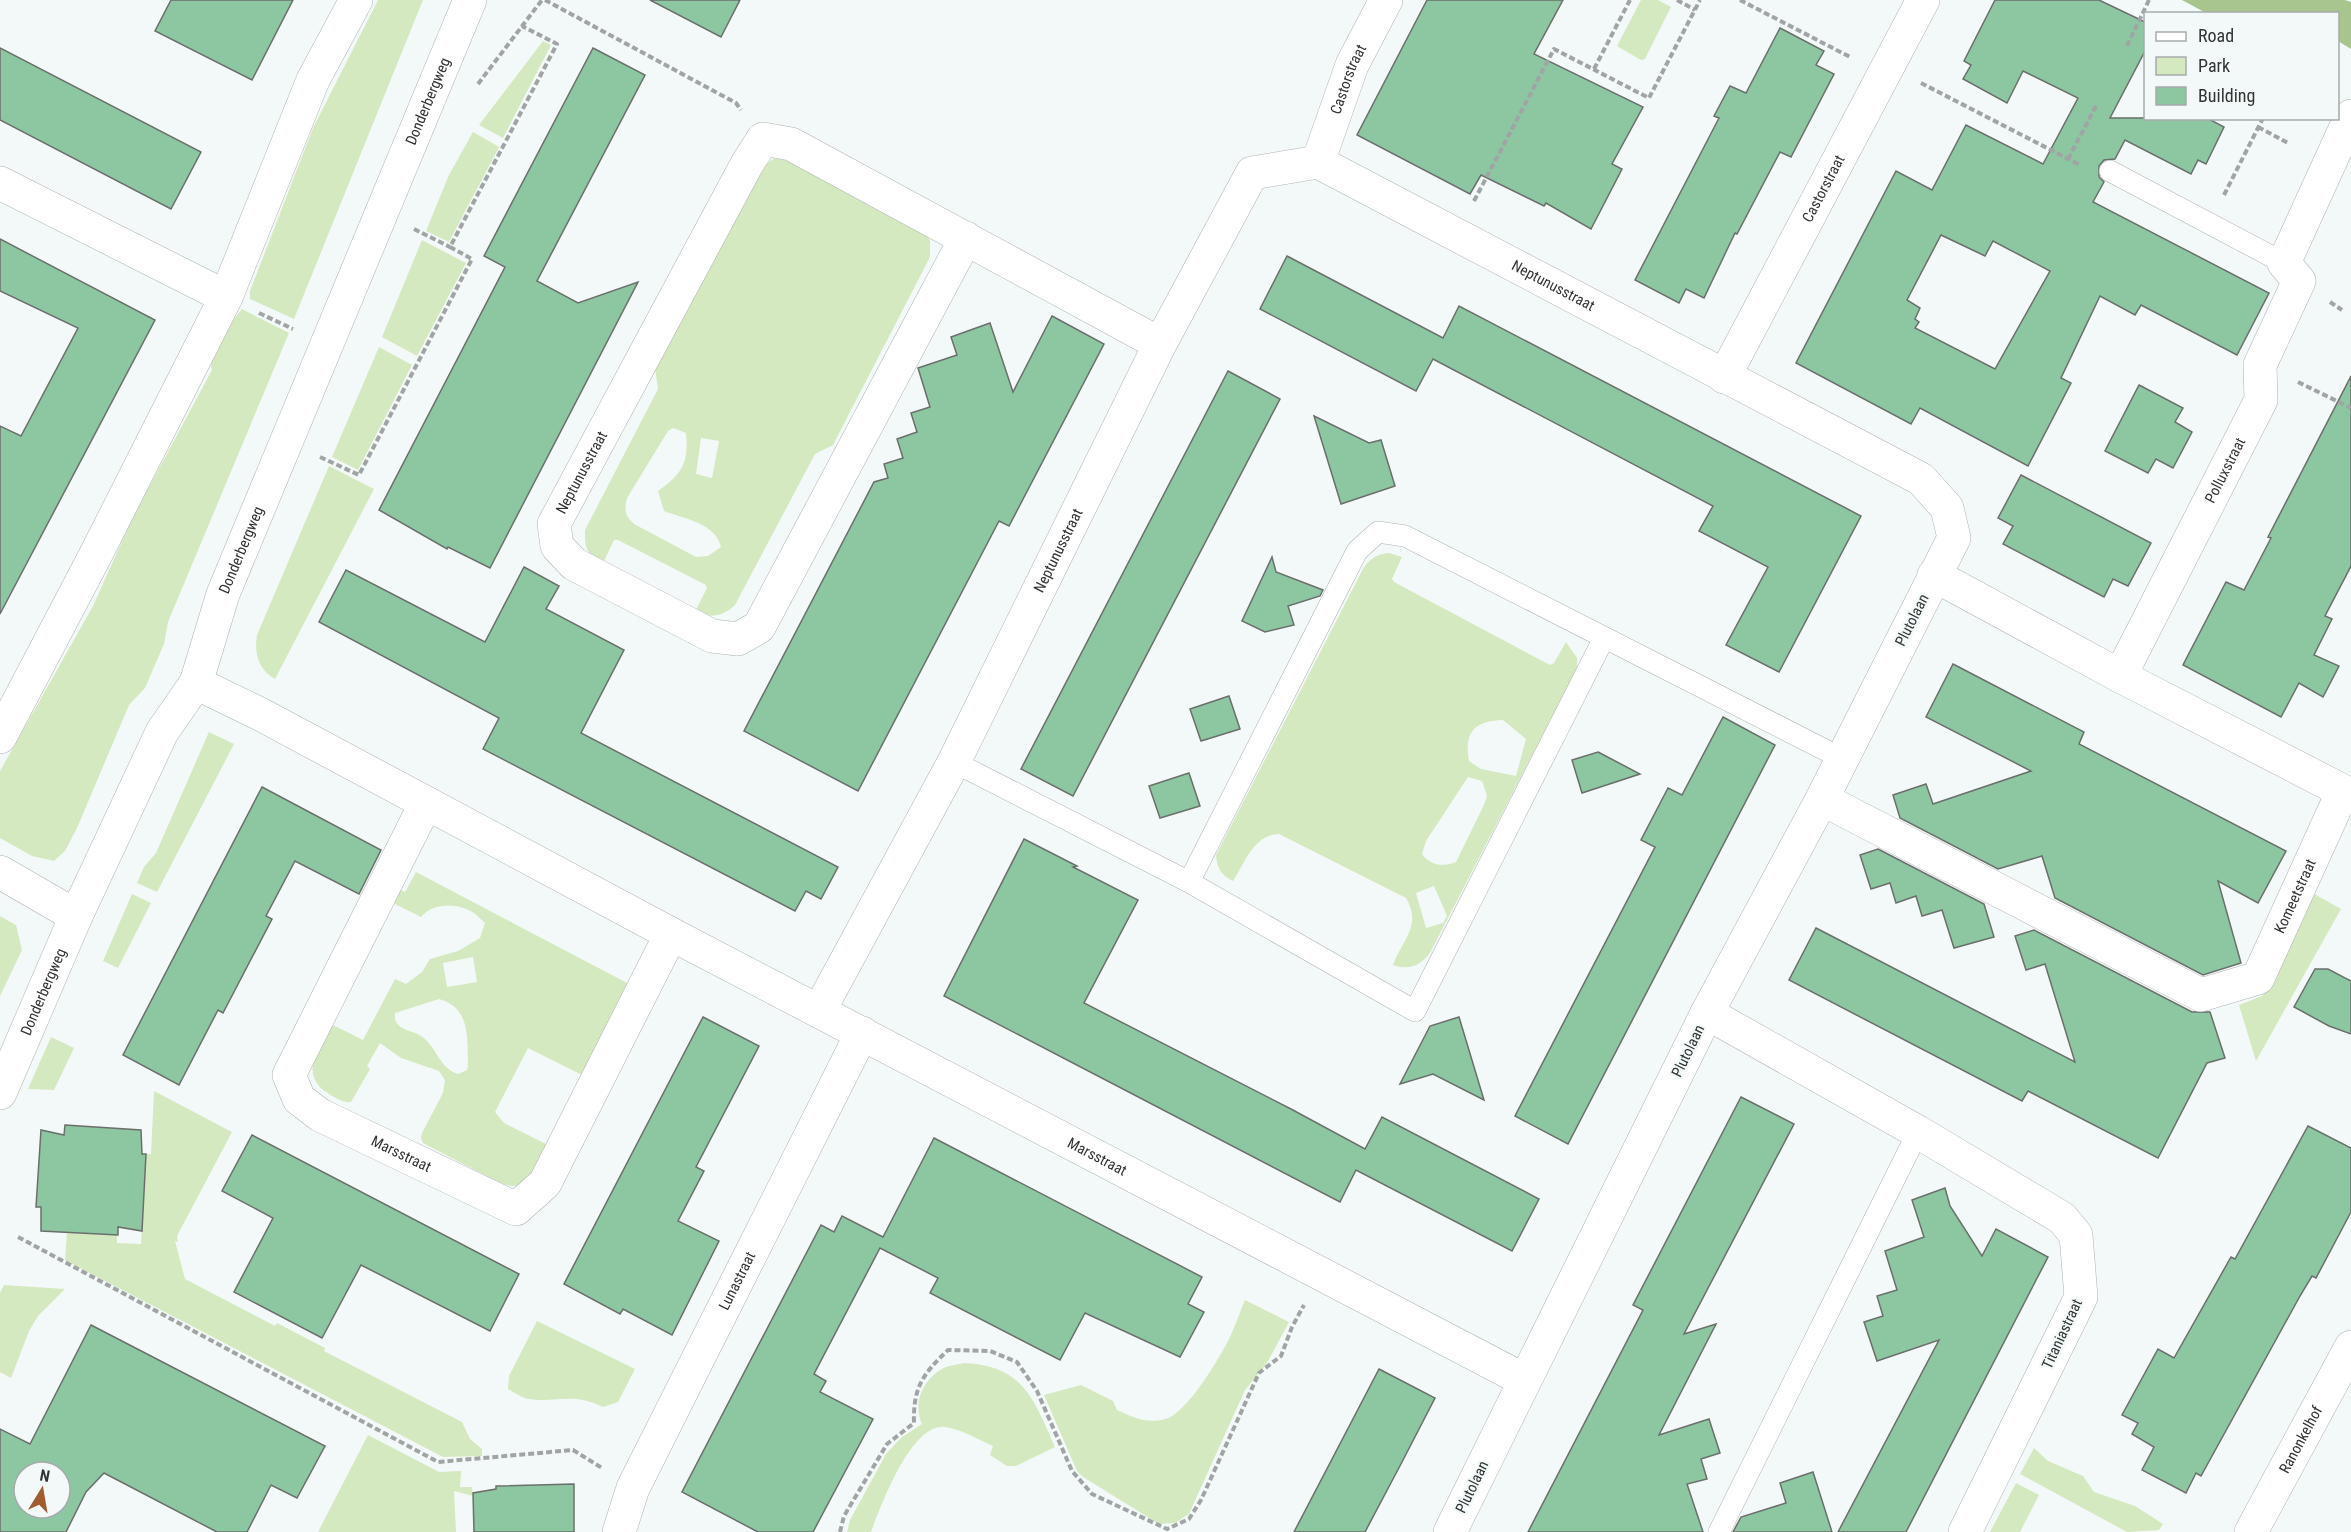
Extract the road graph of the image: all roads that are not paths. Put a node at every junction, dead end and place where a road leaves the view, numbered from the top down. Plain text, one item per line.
1 (356, 0) edge
2 (470, 0) edge
3 (1386, 0) edge
4 (1923, 0) edge
5 (2351, 116) edge
6 (1318, 162) junction
7 (2110, 171) road end
8 (0, 183) edge
9 (966, 238) junction
10 (2284, 263) junction
11 (226, 297) junction
12 (1160, 344) junction
13 (1724, 377) junction
14 (1934, 575) junction
15 (1604, 638) junction
16 (2120, 676) junction
17 (196, 683) junction
18 (0, 737) edge
19 (1841, 758) junction
20 (954, 762) junction
21 (1821, 799) junction
22 (426, 803) junction
23 (0, 872) edge
24 (1188, 882) junction
25 (76, 916) junction
26 (670, 934) junction
27 (819, 1011) junction
28 (1707, 1013) junction
29 (862, 1033) junction
30 (0, 1093) edge
31 (1918, 1132) junction
32 (2351, 1347) edge
33 (1524, 1380) junction
34 (619, 1532) edge
35 (1450, 1532) edge
36 (1719, 1532) edge
37 (1965, 1532) edge
38 (2250, 1532) edge

1 - 11 street
2 - 17 street, Donderbergweg
3 - 6 street, Castorstraat
4 - 13 street, Castorstraat
5 - 10 street
6 - 12 street, Neptunusstraat
6 - 13 street, Neptunusstraat
7 - 10 lane
8 - 11 street
9 - 9 street, Neptunusstraat
9 - 12 street
10 - 16 street, Polluxstraat
11 - 18 street
12 - 20 street, Neptunusstraat
13 - 14 street, Neptunusstraat
14 - 16 street, Komeetstraat
14 - 19 street, Plutolaan
15 - 19 lane
15 - 24 lane
15 - 24 lane
16 - 21 street, Komeetstraat
17 - 22 street, Marsstraat
17 - 25 street, Donderbergweg
19 - 21 street, Plutolaan
20 - 24 lane
20 - 27 street, Neptunusstraat
21 - 28 street, Plutolaan
22 - 26 street, Marsstraat
22 - 26 street, Marsstraat
23 - 25 street
25 - 30 street, Donderbergweg
26 - 27 street, Marsstraat
27 - 29 street, Marsstraat
28 - 31 street, Titaniastraat
28 - 33 street, Plutolaan
29 - 33 street, Marsstraat
29 - 34 street, Lunastraat
31 - 36 lane
31 - 37 street, Titaniastraat
32 - 38 street, Ranonkelhof
33 - 35 street, Plutolaan

